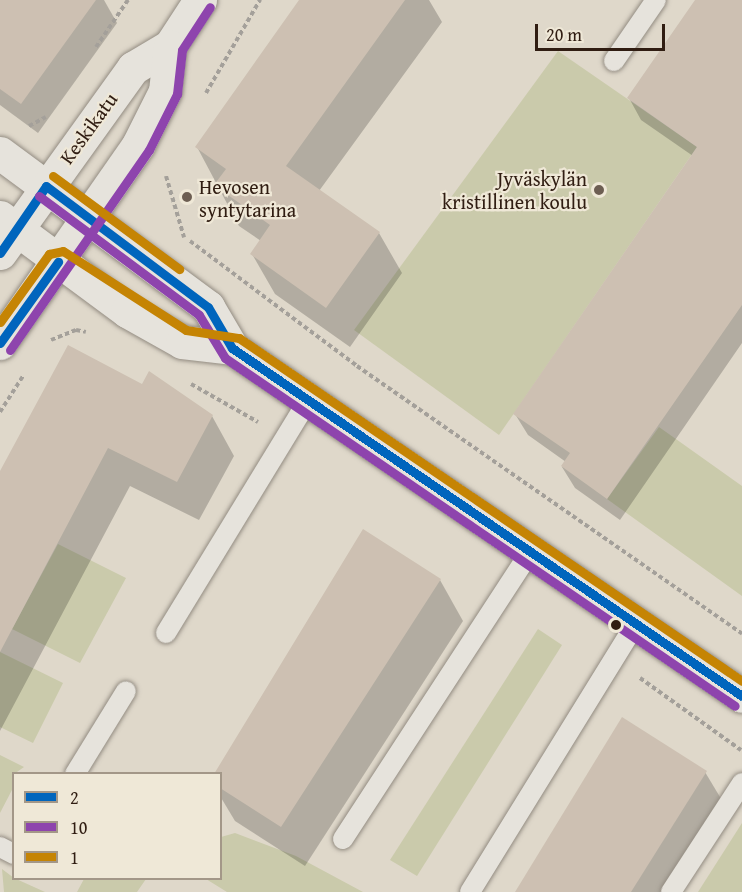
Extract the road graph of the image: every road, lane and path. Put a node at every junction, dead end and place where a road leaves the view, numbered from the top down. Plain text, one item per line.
1 (200, 0) edge
2 (260, 0) edge
3 (656, 0) edge
4 (170, 46) junction
5 (614, 61) dead end
6 (200, 102) dead end
7 (0, 153) edge
8 (165, 163) dead end
9 (46, 186) junction
10 (90, 218) junction
11 (5, 233) edge
12 (58, 262) junction
13 (0, 343) edge
14 (232, 348) junction
15 (182, 379) dead end
16 (309, 399) junction
17 (285, 438) junction
18 (532, 549) junction
19 (637, 622) junction
20 (166, 633) dead end
21 (742, 634) edge
22 (613, 660) junction
23 (126, 691) dead end
24 (742, 696) edge
25 (742, 751) edge
26 (76, 772) edge
27 (742, 783) edge
28 (343, 839) dead end
29 (470, 892) edge
30 (671, 892) edge

1 - 4 main road, Keskikatu
2 - 6 path
3 - 5 lane
4 - 9 main road, Keskikatu
4 - 10 main road, Keskikatu
7 - 9 main road
8 - 21 path
9 - 10 main road
9 - 11 main road, Keskikatu
10 - 12 main road, Keskikatu
10 - 14 main road
11 - 12 main road
12 - 13 main road, Keskikatu
12 - 14 main road
14 - 16 main road
15 - 17 path
16 - 17 lane
16 - 18 main road
17 - 20 lane
18 - 19 main road
18 - 28 lane
19 - 22 lane
19 - 24 main road
22 - 25 path
22 - 29 lane
23 - 26 lane
27 - 30 lane

